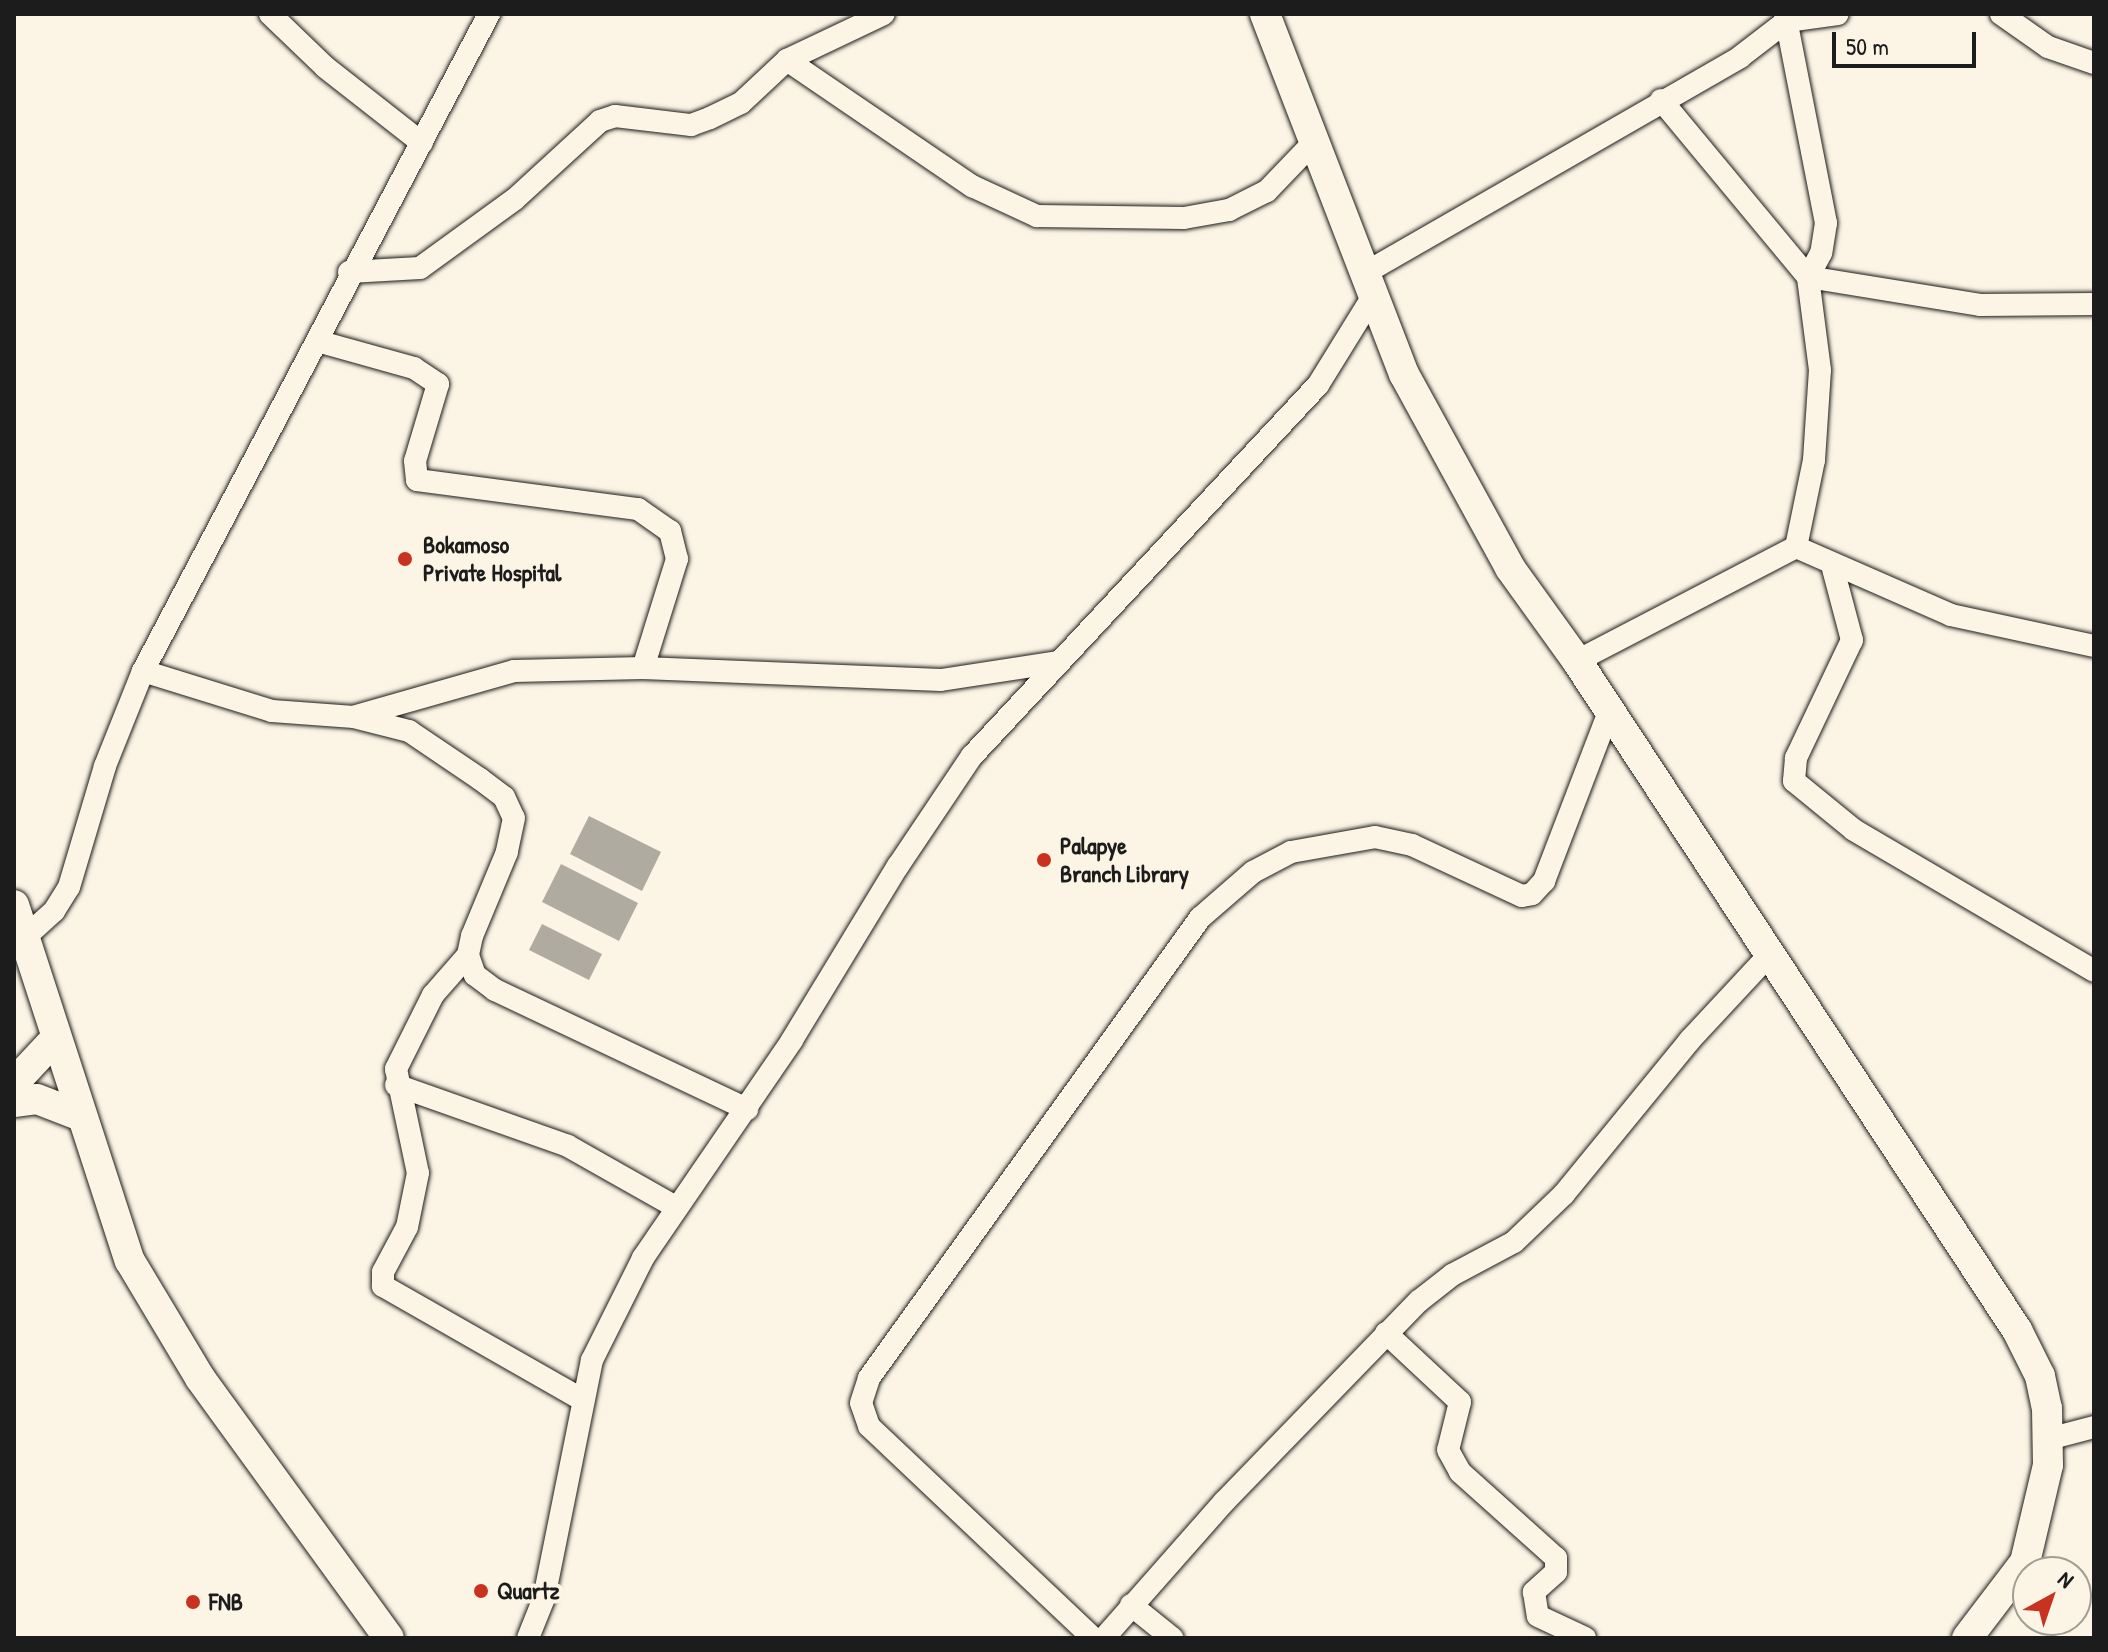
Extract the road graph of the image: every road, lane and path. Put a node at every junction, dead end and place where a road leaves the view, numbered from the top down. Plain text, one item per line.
1 (270, 14) edge
2 (489, 14) edge
3 (884, 14) edge
4 (1265, 14) edge
5 (1838, 14) edge
6 (2001, 14) edge
7 (1786, 17) edge
8 (787, 60) junction
9 (2094, 63) edge
10 (1661, 100) junction
11 (422, 143) junction
12 (1313, 143) junction
13 (349, 272) junction
14 (1808, 277) junction
15 (1369, 284) junction
16 (2094, 304) edge
17 (317, 341) junction
18 (1796, 547) junction
19 (1832, 565) junction
20 (2094, 646) edge
21 (1577, 661) junction
22 (1058, 662) junction
23 (643, 668) junction
24 (143, 671) junction
25 (1608, 714) junction
26 (354, 717) junction
27 (14, 905) edge
28 (22, 940) junction
29 (468, 955) junction
30 (1767, 957) junction
31 (2094, 971) edge
32 (55, 1039) junction
33 (14, 1083) edge
34 (396, 1085) junction
35 (14, 1102) edge
36 (747, 1109) junction
37 (81, 1116) junction
38 (676, 1207) junction
39 (1386, 1333) junction
40 (581, 1399) junction
41 (2094, 1427) edge
42 (2048, 1439) junction
43 (1131, 1605) junction
44 (389, 1638) edge
45 (528, 1638) edge
46 (1093, 1638) edge
47 (1104, 1638) edge
48 (1172, 1638) edge
49 (1585, 1638) edge
50 (1967, 1638) edge

1 - 11 street
2 - 11 street
3 - 8 street
4 - 12 street
5 - 7 street
6 - 9 street
7 - 10 street
7 - 14 street
8 - 12 street
8 - 13 street
10 - 14 street
10 - 15 street
11 - 13 street
12 - 15 street
13 - 17 street
14 - 16 street
14 - 18 street
15 - 21 street
15 - 22 street
17 - 23 street
17 - 24 street
18 - 19 street
18 - 21 street
19 - 20 street
19 - 31 street
21 - 25 street
22 - 23 street
22 - 36 street
23 - 26 street
24 - 26 street
24 - 28 street
25 - 30 street
25 - 46 street
26 - 29 street
27 - 28 street
28 - 32 street
29 - 34 street
29 - 36 street
30 - 39 street
30 - 42 street
32 - 33 street
32 - 37 street
34 - 38 street
34 - 40 street
35 - 37 street
36 - 38 street
37 - 44 street
38 - 40 street
39 - 43 street
39 - 49 street
40 - 45 street
41 - 42 street
42 - 50 street
43 - 47 street
43 - 48 street

